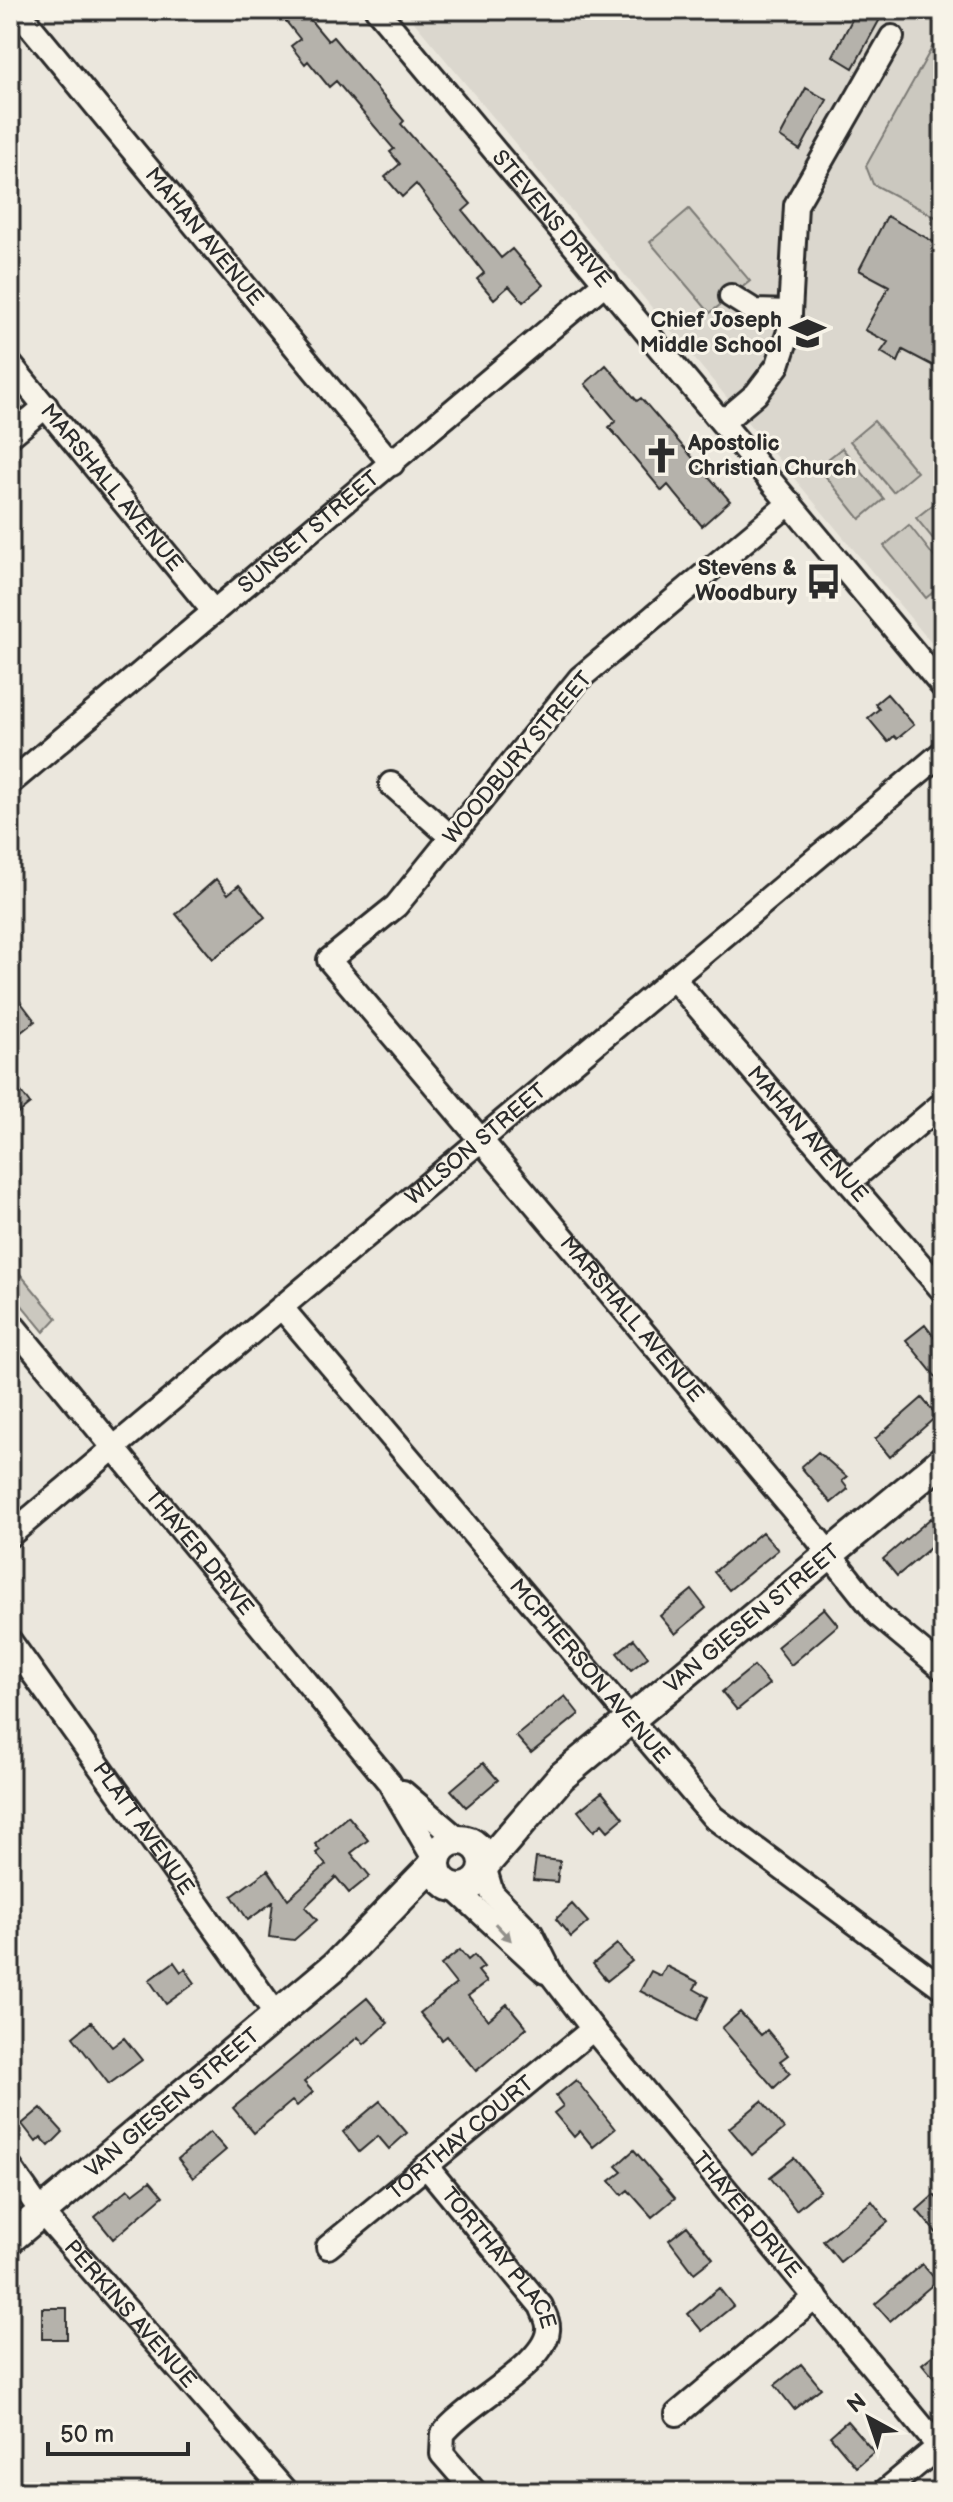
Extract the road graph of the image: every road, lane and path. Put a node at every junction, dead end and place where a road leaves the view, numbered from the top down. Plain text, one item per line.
1 (17, 10) edge
2 (377, 10) edge
3 (892, 37) dead end
4 (606, 282) junction
5 (731, 296) dead end
6 (790, 312) junction
7 (10, 364) edge
8 (46, 406) junction
9 (723, 422) junction
10 (10, 436) edge
11 (392, 464) junction
12 (790, 503) junction
13 (214, 612) junction
14 (943, 687) edge
15 (943, 752) edge
16 (10, 783) edge
17 (391, 784) dead end
18 (451, 837) junction
19 (329, 960) joint
20 (673, 978) junction
21 (943, 1103) edge
22 (481, 1137) junction
23 (849, 1182) junction
24 (943, 1291) edge
25 (282, 1308) junction
26 (10, 1322) edge
27 (116, 1447) junction
28 (943, 1460) edge
29 (10, 1535) edge
30 (831, 1554) junction
31 (10, 1641) edge
32 (943, 1669) edge
33 (630, 1723) junction
34 (561, 1777) junction
35 (389, 1782) junction
36 (459, 1840) junction
37 (436, 1862) junction
38 (484, 1866) junction
39 (453, 1887) junction
40 (335, 1966) junction
41 (553, 1977) junction
42 (943, 1988) edge
43 (276, 2014) junction
44 (593, 2029) junction
45 (426, 2166) junction
46 (10, 2167) edge
47 (42, 2213) junction
48 (10, 2239) edge
49 (328, 2247) dead end
50 (816, 2297) junction
51 (677, 2414) dead end
52 (941, 2447) edge
53 (286, 2492) edge
54 (475, 2492) edge
55 (884, 2492) edge

1 - 11 street, MAHAN AVENUE
2 - 4 street, STEVENS DRIVE
3 - 6 street
4 - 9 street, STEVENS DRIVE
4 - 11 street, SUNSET STREET
5 - 6 street
6 - 9 street
7 - 8 street, MARSHALL AVENUE
8 - 10 street
8 - 13 street, MARSHALL AVENUE
9 - 12 street, STEVENS DRIVE
11 - 13 street, SUNSET STREET
12 - 14 street, STEVENS DRIVE
12 - 18 street, WOODBURY STREET
13 - 16 street, SUNSET STREET
15 - 20 street, WILSON STREET
17 - 18 street
18 - 19 street, WOODBURY STREET
19 - 22 street, MARSHALL AVENUE
20 - 22 street, WILSON STREET
20 - 23 street, MAHAN AVENUE
21 - 23 street
22 - 25 street, WILSON STREET
22 - 30 street, MARSHALL AVENUE
23 - 24 street, MAHAN AVENUE
25 - 27 street, WILSON STREET
25 - 33 street, MCPHERSON AVENUE
26 - 27 street, THAYER DRIVE
27 - 29 street, WILSON STREET
27 - 35 street, THAYER DRIVE
28 - 30 main road, VAN GIESEN STREET
30 - 32 street, MARSHALL AVENUE
30 - 33 main road, VAN GIESEN STREET
31 - 43 street, PLATT AVENUE
33 - 34 main road, VAN GIESEN STREET
33 - 42 street, MCPHERSON AVENUE
34 - 36 main road, VAN GIESEN STREET
34 - 38 main road, VAN GIESEN STREET
35 - 36 street, THAYER DRIVE
35 - 37 street, THAYER DRIVE
36 - 37 main road
36 - 38 main road
37 - 39 main road
37 - 40 main road, VAN GIESEN STREET
38 - 39 main road
38 - 41 street, THAYER DRIVE
39 - 40 main road, VAN GIESEN STREET
39 -> 41 street, THAYER DRIVE
40 - 43 main road, VAN GIESEN STREET
41 - 44 street, THAYER DRIVE
43 - 47 main road, VAN GIESEN STREET
44 - 45 street, TORTHAY COURT
44 - 50 street, THAYER DRIVE
45 - 49 street, TORTHAY COURT
45 - 54 street, TORTHAY PLACE
46 - 47 street, PERKINS AVENUE
47 - 48 main road, VAN GIESEN STREET
47 - 53 street, PERKINS AVENUE
50 - 51 street
50 - 52 street, THAYER DRIVE
52 - 55 street

